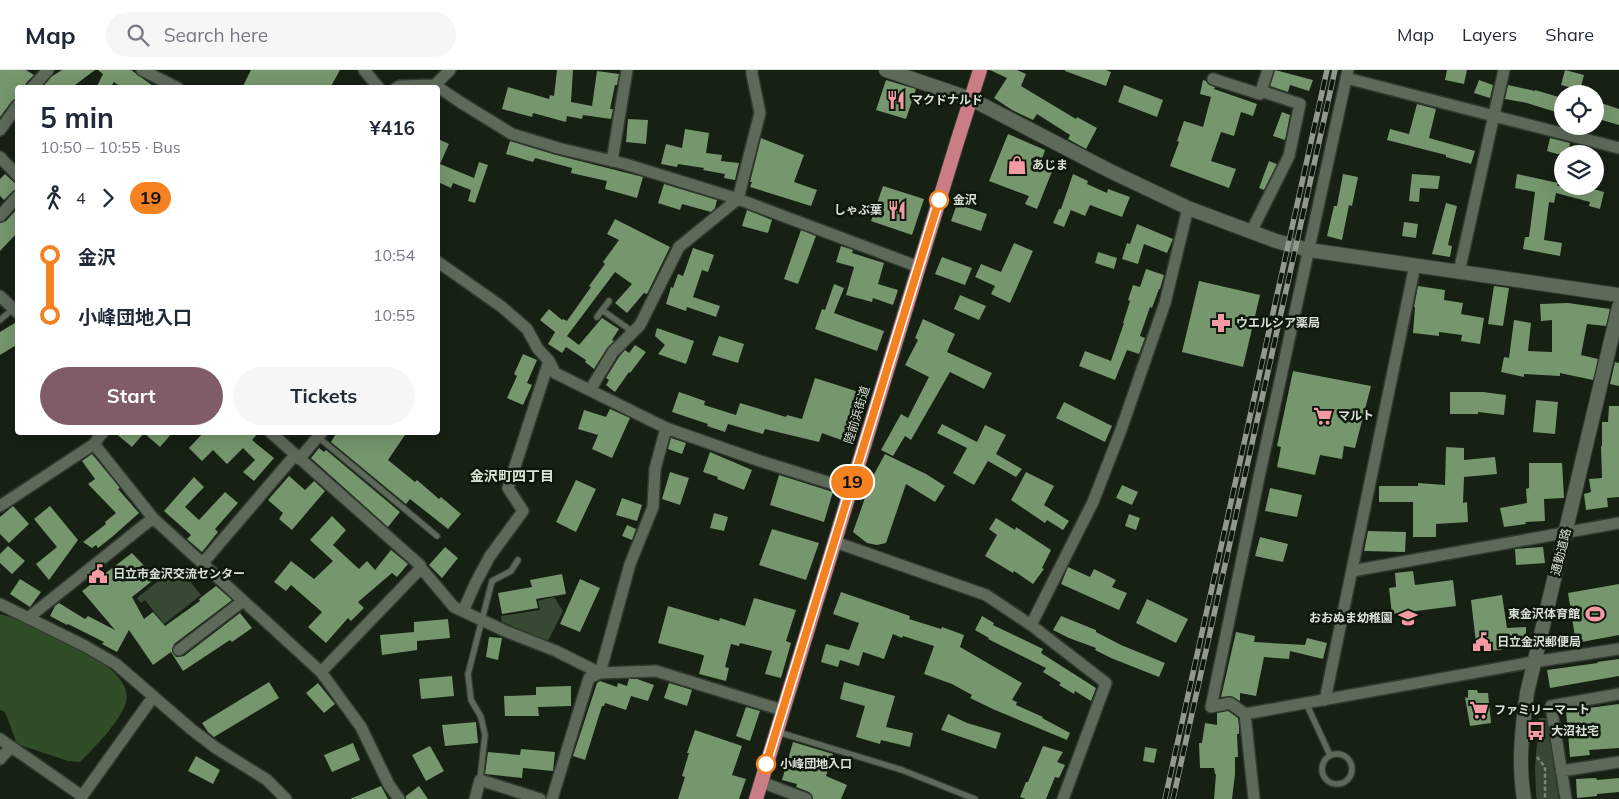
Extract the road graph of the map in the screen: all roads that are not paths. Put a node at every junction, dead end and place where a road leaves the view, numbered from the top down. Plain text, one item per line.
1 (48, 70) edge
2 (142, 70) edge
3 (364, 70) edge
4 (450, 70) edge
5 (628, 70) edge
6 (752, 70) edge
7 (886, 70) edge
8 (980, 70) edge
9 (1268, 70) edge
10 (1504, 70) edge
11 (1347, 74) edge
12 (1213, 79) dead end
13 (435, 84) joint
14 (35, 85) edge
15 (172, 85) edge
16 (376, 85) edge
17 (418, 85) edge
18 (440, 88) edge
19 (1261, 91) junction
20 (971, 99) junction
21 (15, 109) edge
22 (1494, 115) junction
23 (0, 130) edge
24 (1619, 148) edge
25 (0, 157) edge
26 (612, 161) junction
27 (15, 173) edge
28 (15, 199) edge
29 (738, 199) junction
30 (1188, 208) junction
31 (0, 216) edge
32 (1251, 232) junction
33 (1309, 250) junction
34 (440, 263) edge
35 (1415, 265) junction
36 (919, 267) junction
37 (1459, 272) junction
38 (1619, 295) edge
39 (0, 296) edge
40 (609, 301) dead end
41 (1619, 307) edge
42 (602, 310) junction
43 (15, 311) edge
44 (597, 317) dead end
45 (0, 320) edge
46 (633, 332) junction
47 (549, 361) junction
48 (590, 390) junction
49 (666, 428) junction
50 (101, 435) edge
51 (273, 435) edge
52 (320, 435) edge
53 (94, 444) junction
54 (297, 457) junction
55 (850, 489) junction
56 (0, 506) edge
57 (153, 518) junction
58 (1619, 523) edge
59 (1565, 534) junction
60 (437, 536) dead end
61 (835, 542) junction
62 (518, 560) dead end
63 (202, 564) junction
64 (421, 568) junction
65 (1352, 571) junction
66 (242, 601) junction
67 (0, 604) edge
68 (463, 611) junction
69 (28, 618) junction
70 (482, 620) junction
71 (1030, 625) junction
72 (1619, 649) edge
73 (179, 650) dead end
74 (1533, 662) junction
75 (321, 672) junction
76 (600, 672) junction
77 (1619, 694) edge
78 (153, 697) junction
79 (1325, 700) junction
80 (1306, 702) junction
81 (782, 710) junction
82 (1245, 714) junction
83 (776, 732) junction
84 (0, 739) edge
85 (11, 747) junction
86 (1330, 755) junction
87 (0, 759) edge
88 (1619, 762) edge
89 (1561, 771) junction
90 (480, 780) junction
91 (761, 782) junction
92 (81, 798) edge
93 (286, 799) edge
94 (398, 799) edge
95 (475, 799) edge
96 (540, 799) edge
97 (552, 799) edge
98 (756, 799) edge
99 (806, 799) edge
100 (975, 799) edge
101 (1063, 799) edge
102 (1254, 799) edge
103 (1524, 799) edge
104 (1566, 799) edge

1 - 14 street
2 - 15 street
3 - 16 street
4 - 13 street
5 - 26 street
6 - 29 street
7 - 20 street
8 - 20 highway, 陸前浜街道
9 - 19 street
10 - 22 street
11 - 22 street
11 - 33 street
12 - 19 street
13 - 17 street
18 - 26 street
19 - 32 street
20 - 30 street
20 - 36 highway, 陸前浜街道
21 - 23 street
22 - 24 street
22 - 37 street
25 - 27 street
26 - 29 street
28 - 31 street
29 - 36 street
29 - 46 street
30 - 32 street
30 - 71 street
32 - 33 street
33 - 35 street
33 - 82 street
34 - 47 street
35 - 37 street
35 - 65 street
36 - 55 highway, 陸前浜街道
37 - 38 street
39 - 43 street
40 - 42 lane
41 - 59 street, 通勤道路
42 - 44 lane
42 - 46 lane
43 - 45 lane
46 - 48 street
47 - 48 street
47 - 68 street
48 - 49 street
49 - 55 street
49 - 76 street
50 - 53 street
51 - 54 street
52 - 54 street
52 - 60 lane
53 - 56 street
53 - 57 street
54 - 63 street
54 - 64 street
55 - 61 highway, 陸前浜街道
57 - 63 street
57 - 69 street
58 - 59 street
59 - 65 street
59 - 74 street, 通勤道路
61 - 71 street
61 - 81 highway, 陸前浜街道
62 - 70 lane
63 - 66 street
64 - 68 street
64 - 75 street
65 - 79 street
66 - 73 street
66 - 75 street
67 - 69 street
68 - 70 street
69 - 78 street
70 - 76 street
70 - 90 lane
71 - 101 street
72 - 74 street
74 - 79 street
74 - 103 street, 通勤道路
75 - 94 street
76 - 81 street
76 - 97 street
77 - 89 street
78 - 92 street
78 - 93 street
79 - 80 street
80 - 82 street
80 - 86 lane
81 - 83 highway, 陸前浜街道
82 - 102 street
83 - 91 highway, 陸前浜街道
83 - 100 lane
84 - 85 street
85 - 87 street
85 - 92 street
86 - 86 lane
88 - 89 street
89 - 104 street
90 - 95 street
90 - 96 street
91 - 98 highway, 陸前浜街道
91 - 99 street

